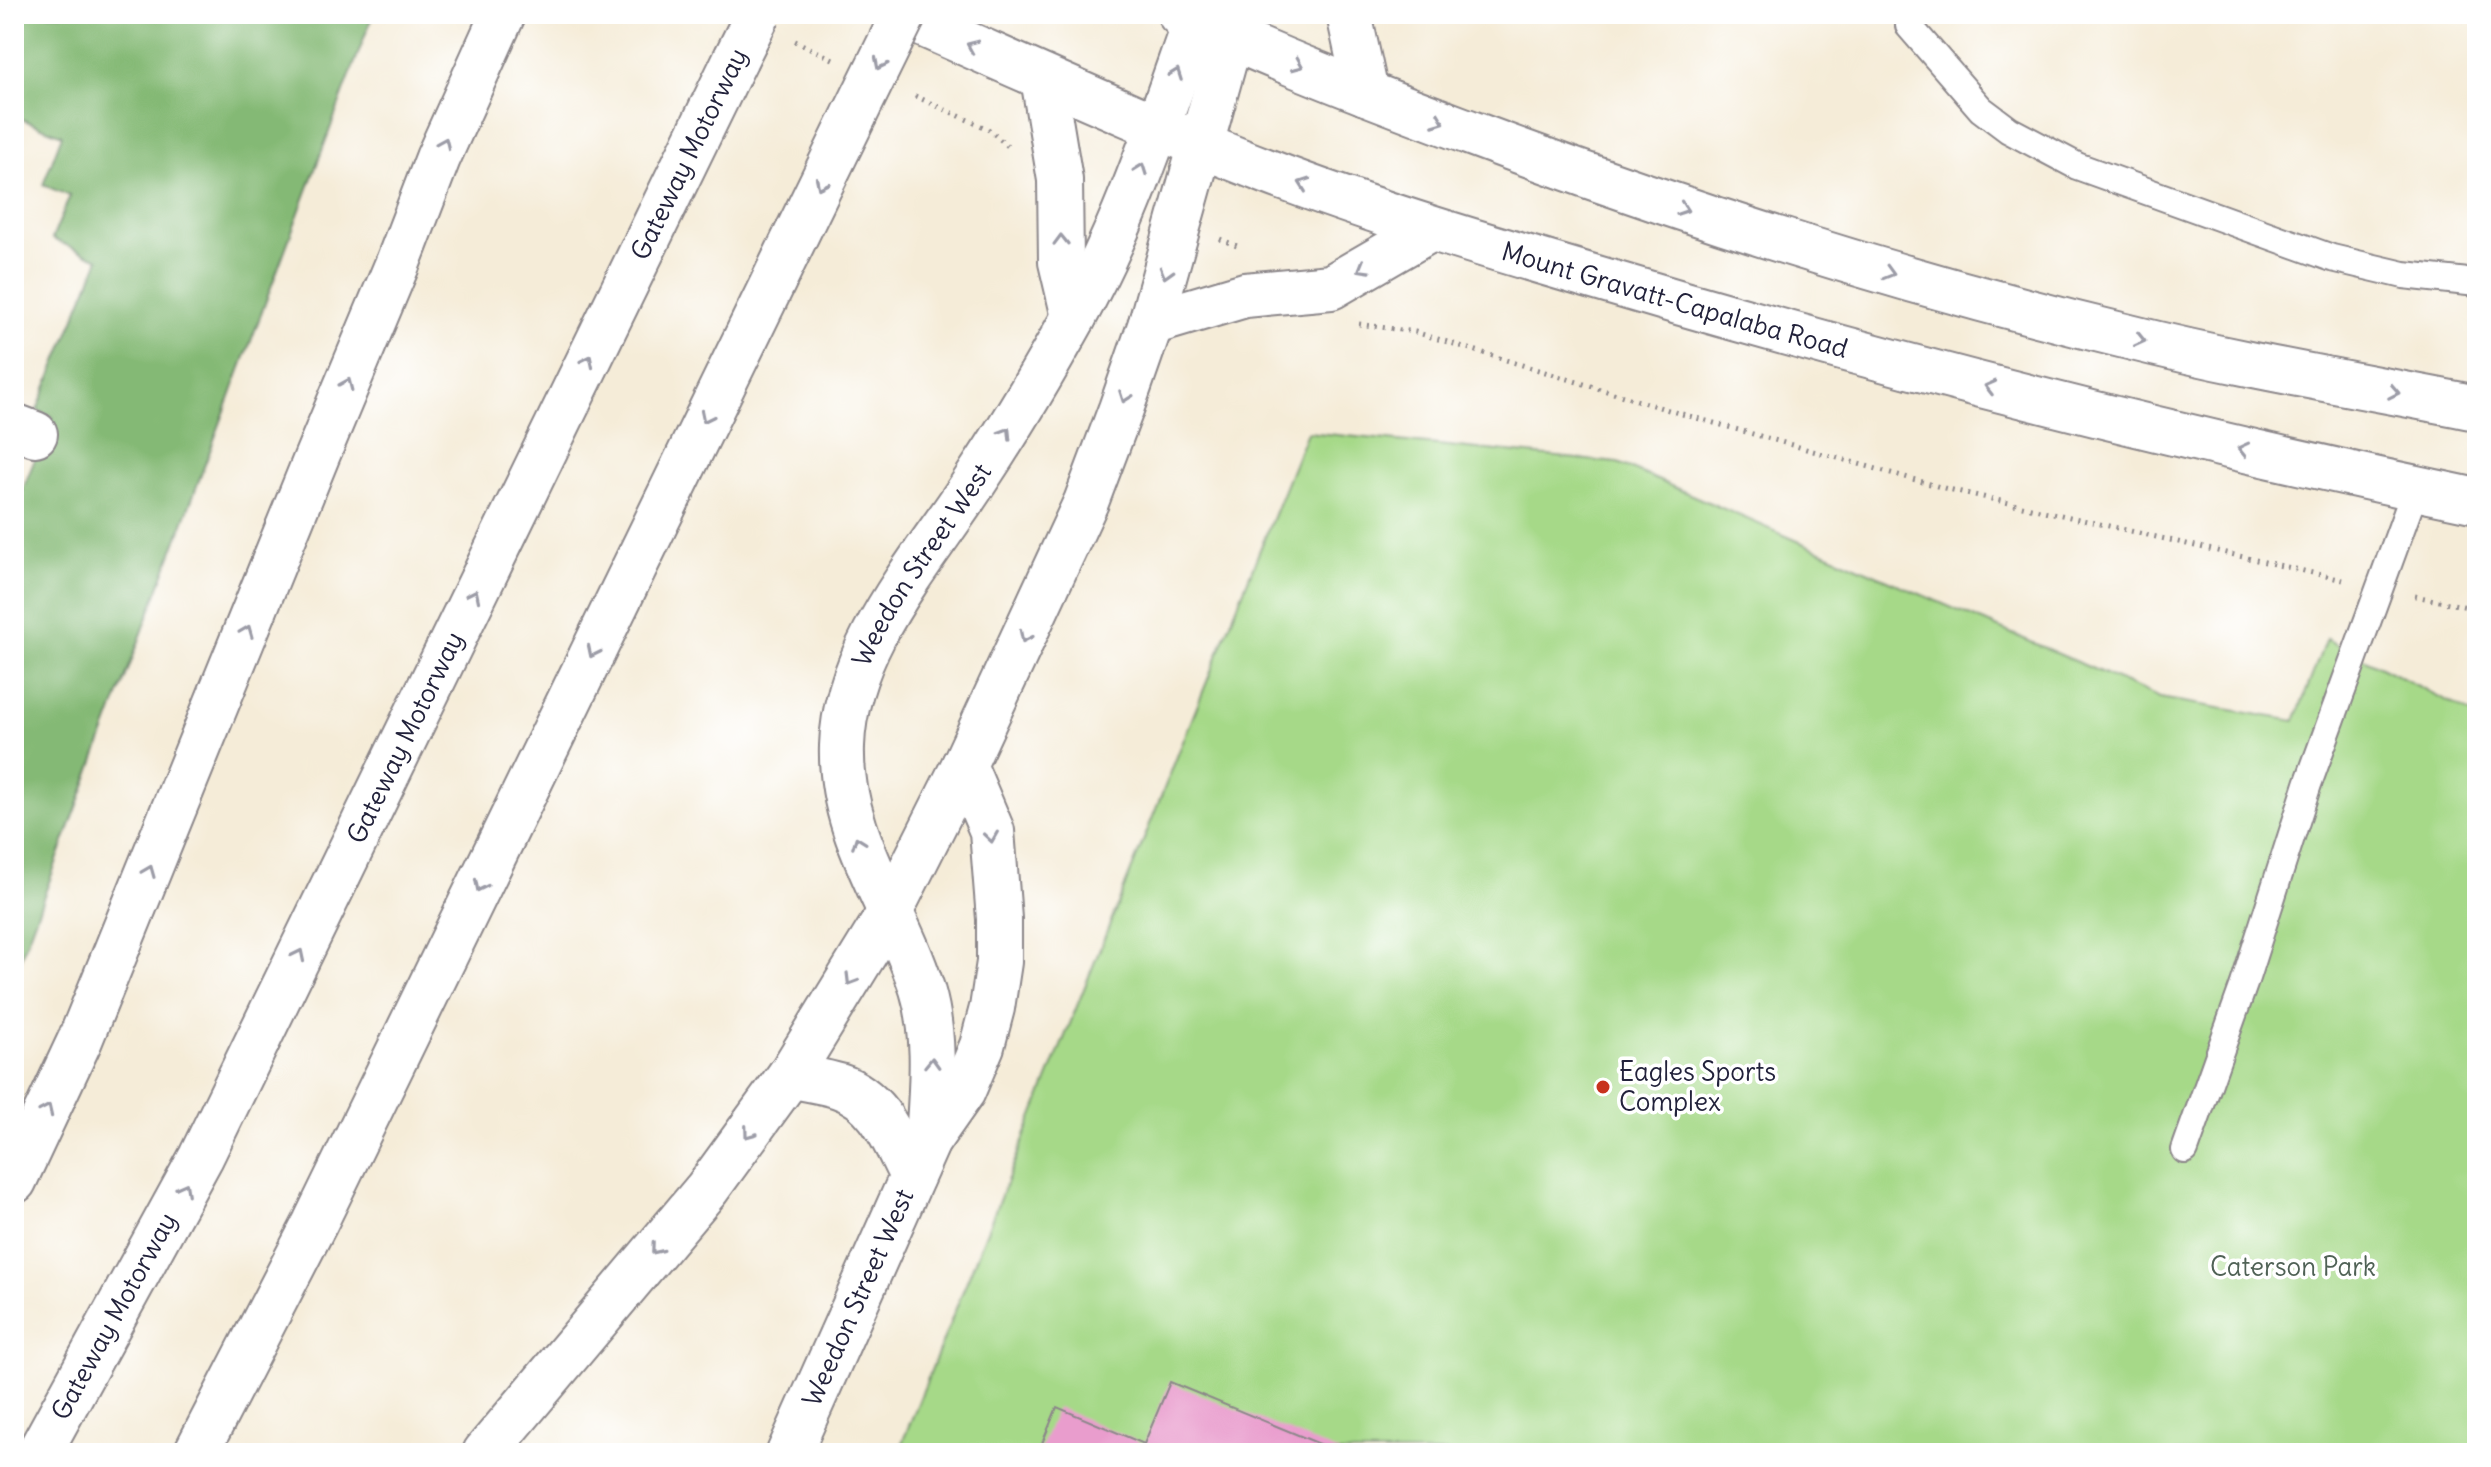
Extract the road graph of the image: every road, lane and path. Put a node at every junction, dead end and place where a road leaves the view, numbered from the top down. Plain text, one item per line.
1 (465, 14) edge
2 (503, 14) edge
3 (758, 14) edge
4 (902, 14) edge
5 (1349, 14) edge
6 (1211, 22) edge
7 (1909, 26) dead end
8 (481, 61) junction
9 (1043, 78) junction
10 (1366, 93) junction
11 (1157, 126) junction
12 (1201, 144) junction
13 (1431, 229) junction
14 (2477, 283) edge
15 (1074, 317) junction
16 (1151, 323) junction
17 (1347, 323) dead end
18 (2477, 408) edge
19 (2416, 488) junction
20 (2477, 501) edge
21 (2381, 588) junction
22 (2477, 609) edge
23 (964, 765) junction
24 (890, 912) junction
25 (790, 1075) junction
26 (2185, 1150) dead end
27 (920, 1158) junction
28 (14, 1181) edge
29 (39, 1453) edge
30 (196, 1453) edge
31 (485, 1453) edge
32 (789, 1453) edge

1 - 8 main road
2 - 8 main road
29 -> 3 main road, Gateway Motorway, bridge
9 -> 4 main road, Mount Gravatt-Capalaba Road
4 -> 30 main road, bridge
5 - 10 main road
6 -> 10 main road
11 -> 6 main road, Weedon Street West
6 - 12 main road
7 - 14 lane
28 -> 8 main road
9 - 11 main road, Mount Gravatt-Capalaba Road
15 -> 9 main road
10 -> 18 main road
11 - 12 main road, Mount Gravatt-Capalaba Road
15 -> 11 main road, Weedon Street West
13 -> 12 main road, Mount Gravatt-Capalaba Road
12 -> 16 main road
13 -> 16 main road
19 -> 13 main road, Mount Gravatt-Capalaba Road
24 -> 15 main road, Weedon Street West
16 -> 23 main road
17 - 21 path
19 - 20 main road, Mount Gravatt-Capalaba Road
19 - 21 lane
21 - 22 path
21 - 26 lane
23 - 24 main road
23 -> 27 main road, Weedon Street West
24 -> 25 main road
27 -> 24 main road, Weedon Street West
25 - 27 main road
25 -> 31 main road
27 - 32 main road, Weedon Street West

